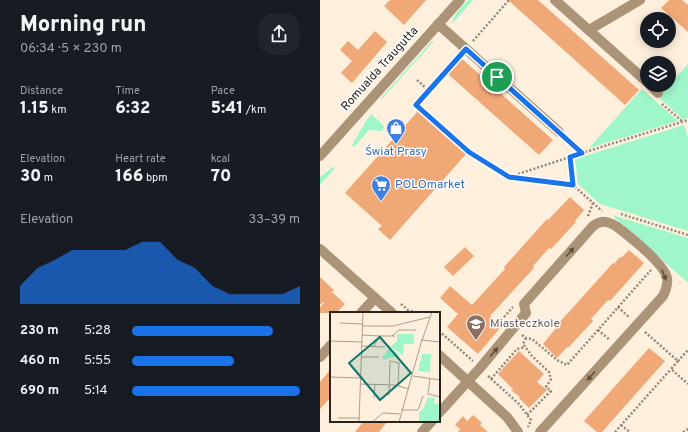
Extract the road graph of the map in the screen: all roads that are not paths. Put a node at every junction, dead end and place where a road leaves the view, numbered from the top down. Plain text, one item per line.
1 (460, 0) edge
2 (555, 0) edge
3 (640, 0) edge
4 (438, 24) junction
5 (589, 30) junction
6 (640, 76) edge
7 (559, 132) road end
8 (320, 156) edge
9 (320, 249) edge
10 (375, 298) junction
11 (362, 312) edge
12 (391, 312) edge
13 (330, 346) edge
14 (440, 356) edge
15 (320, 357) edge
16 (468, 381) junction
17 (440, 413) edge
18 (431, 422) edge
19 (422, 432) edge
20 (518, 432) edge
21 (540, 432) edge

1 - 4 street, Romualda Traugutta
2 - 5 street
3 - 5 street
4 - 7 street
4 - 8 street, Romualda Traugutta
5 - 6 street
9 - 10 street
10 - 11 street
10 - 12 street
13 - 15 street
14 - 16 street
16 - 17 street
16 - 20 street
16 -> 21 street
18 - 19 street

